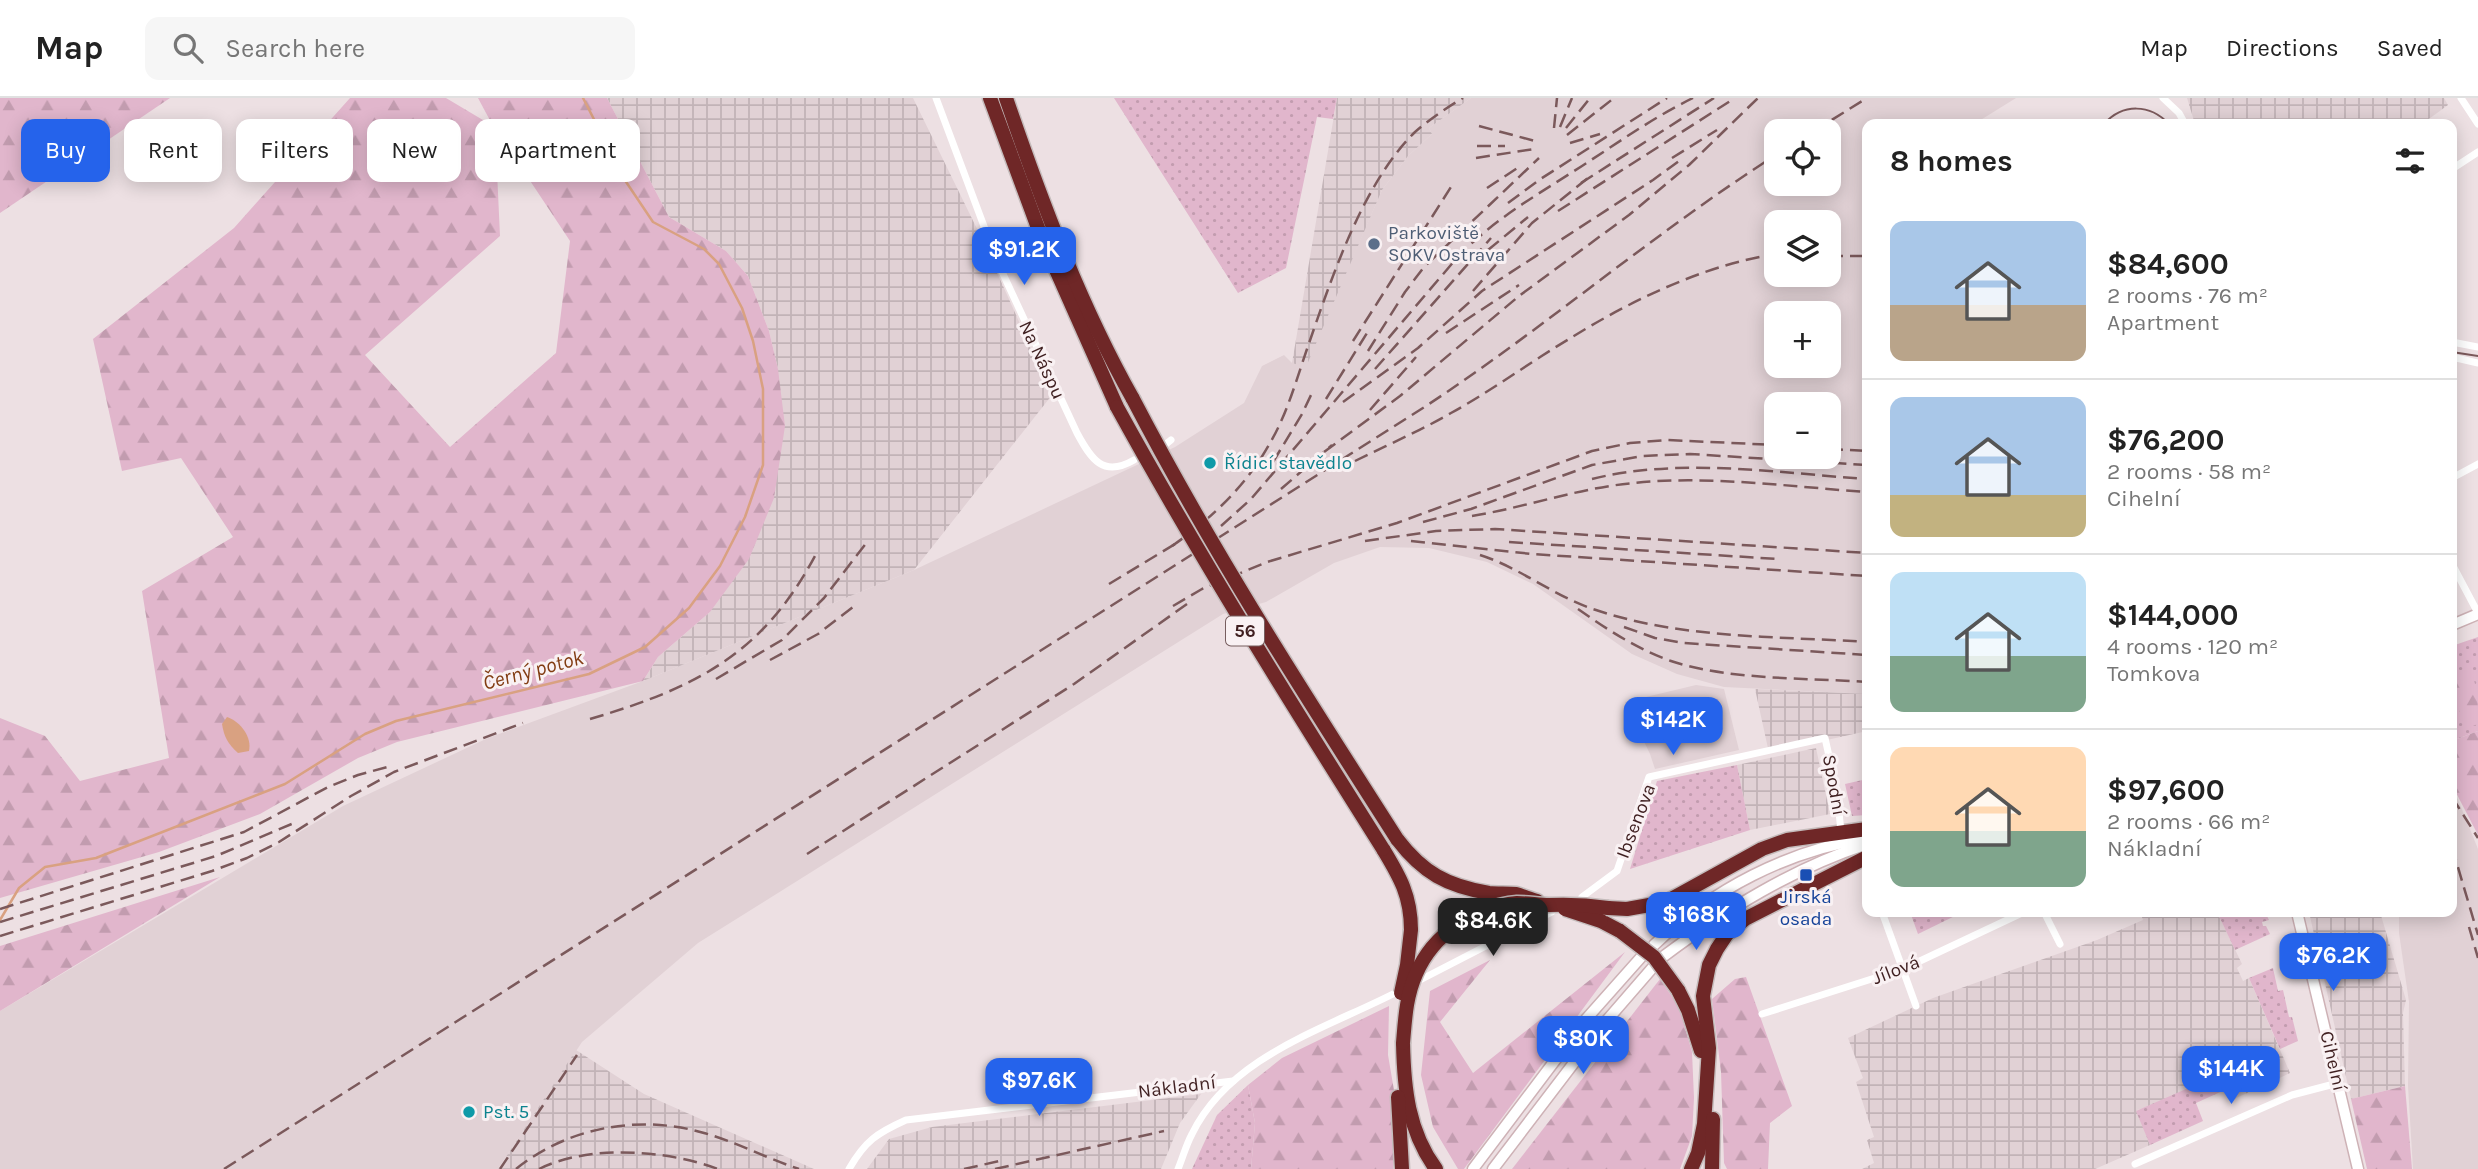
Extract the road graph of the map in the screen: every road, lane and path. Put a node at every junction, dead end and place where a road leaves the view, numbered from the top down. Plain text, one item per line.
1 (936, 98) edge
2 (990, 98) edge
3 (1006, 98) edge
4 (2461, 98) edge
5 (2168, 100) edge
6 (2181, 119) edge
7 (2478, 124) edge
8 (2478, 152) edge
9 (2457, 166) edge
10 (2457, 343) edge
11 (2478, 346) edge
12 (2457, 358) edge
13 (2478, 363) edge
14 (1134, 460) dead end
15 (2478, 464) edge
16 (2457, 475) edge
17 (2457, 573) edge
18 (2478, 613) edge
19 (2457, 623) edge
20 (1825, 738) joint
21 (1862, 830) edge
22 (1841, 832) junction
23 (1862, 839) edge
24 (1862, 846) edge
25 (1862, 860) edge
26 (1582, 897) dead end
27 (1549, 908) junction
28 (1605, 914) junction
29 (1884, 917) edge
30 (2013, 917) edge
31 (2046, 917) edge
32 (2298, 917) edge
33 (2060, 944) dead end
34 (1654, 945) dead end
35 (1643, 955) dead end
36 (1664, 956) dead end
37 (1654, 966) dead end
38 (1903, 969) junction
39 (1420, 980) dead end
40 (1397, 992) dead end
41 (1916, 1006) dead end
42 (1762, 1014) dead end
43 (1403, 1043) junction
44 (1707, 1067) junction
45 (1233, 1081) junction
46 (2338, 1083) junction
47 (2135, 1164) dead end
48 (1433, 1166) edge
49 (849, 1169) edge
50 (1178, 1169) edge
51 (1402, 1169) edge
52 (1473, 1169) edge
53 (1493, 1169) edge
54 (1691, 1169) edge
55 (1712, 1169) edge
56 (2358, 1169) edge

1 - 14 street, Na Náspu
2 - 43 highway, 56, bridge
3 - 27 highway, 56, bridge
4 - 7 street
5 - 6 street
8 - 9 street
10 - 11 street
12 - 13 street
15 - 16 street
17 - 18 street
18 - 19 main road
20 - 22 street, Spodní
20 - 26 street, Ibsenova
21 - 22 highway
22 - 28 highway
23 - 34 main road
24 - 36 main road
25 - 44 highway
27 - 28 highway, 56, bridge
27 - 39 street
27 - 43 highway, 56, bridge
28 - 44 highway, 56, bridge
29 - 38 street
30 - 38 street, Jílová
31 - 33 street
32 - 46 main road, Cihelní
35 - 52 main road
37 - 53 main road
38 - 41 street
38 - 42 street, Jílová
40 - 45 street, Nákladní
43 - 48 highway, 56
43 - 51 highway
44 - 54 highway, 56
44 - 55 highway, 56
45 - 49 street, Nákladní
45 - 50 street, Nákladní
46 - 47 street
46 - 56 main road, Cihelní

